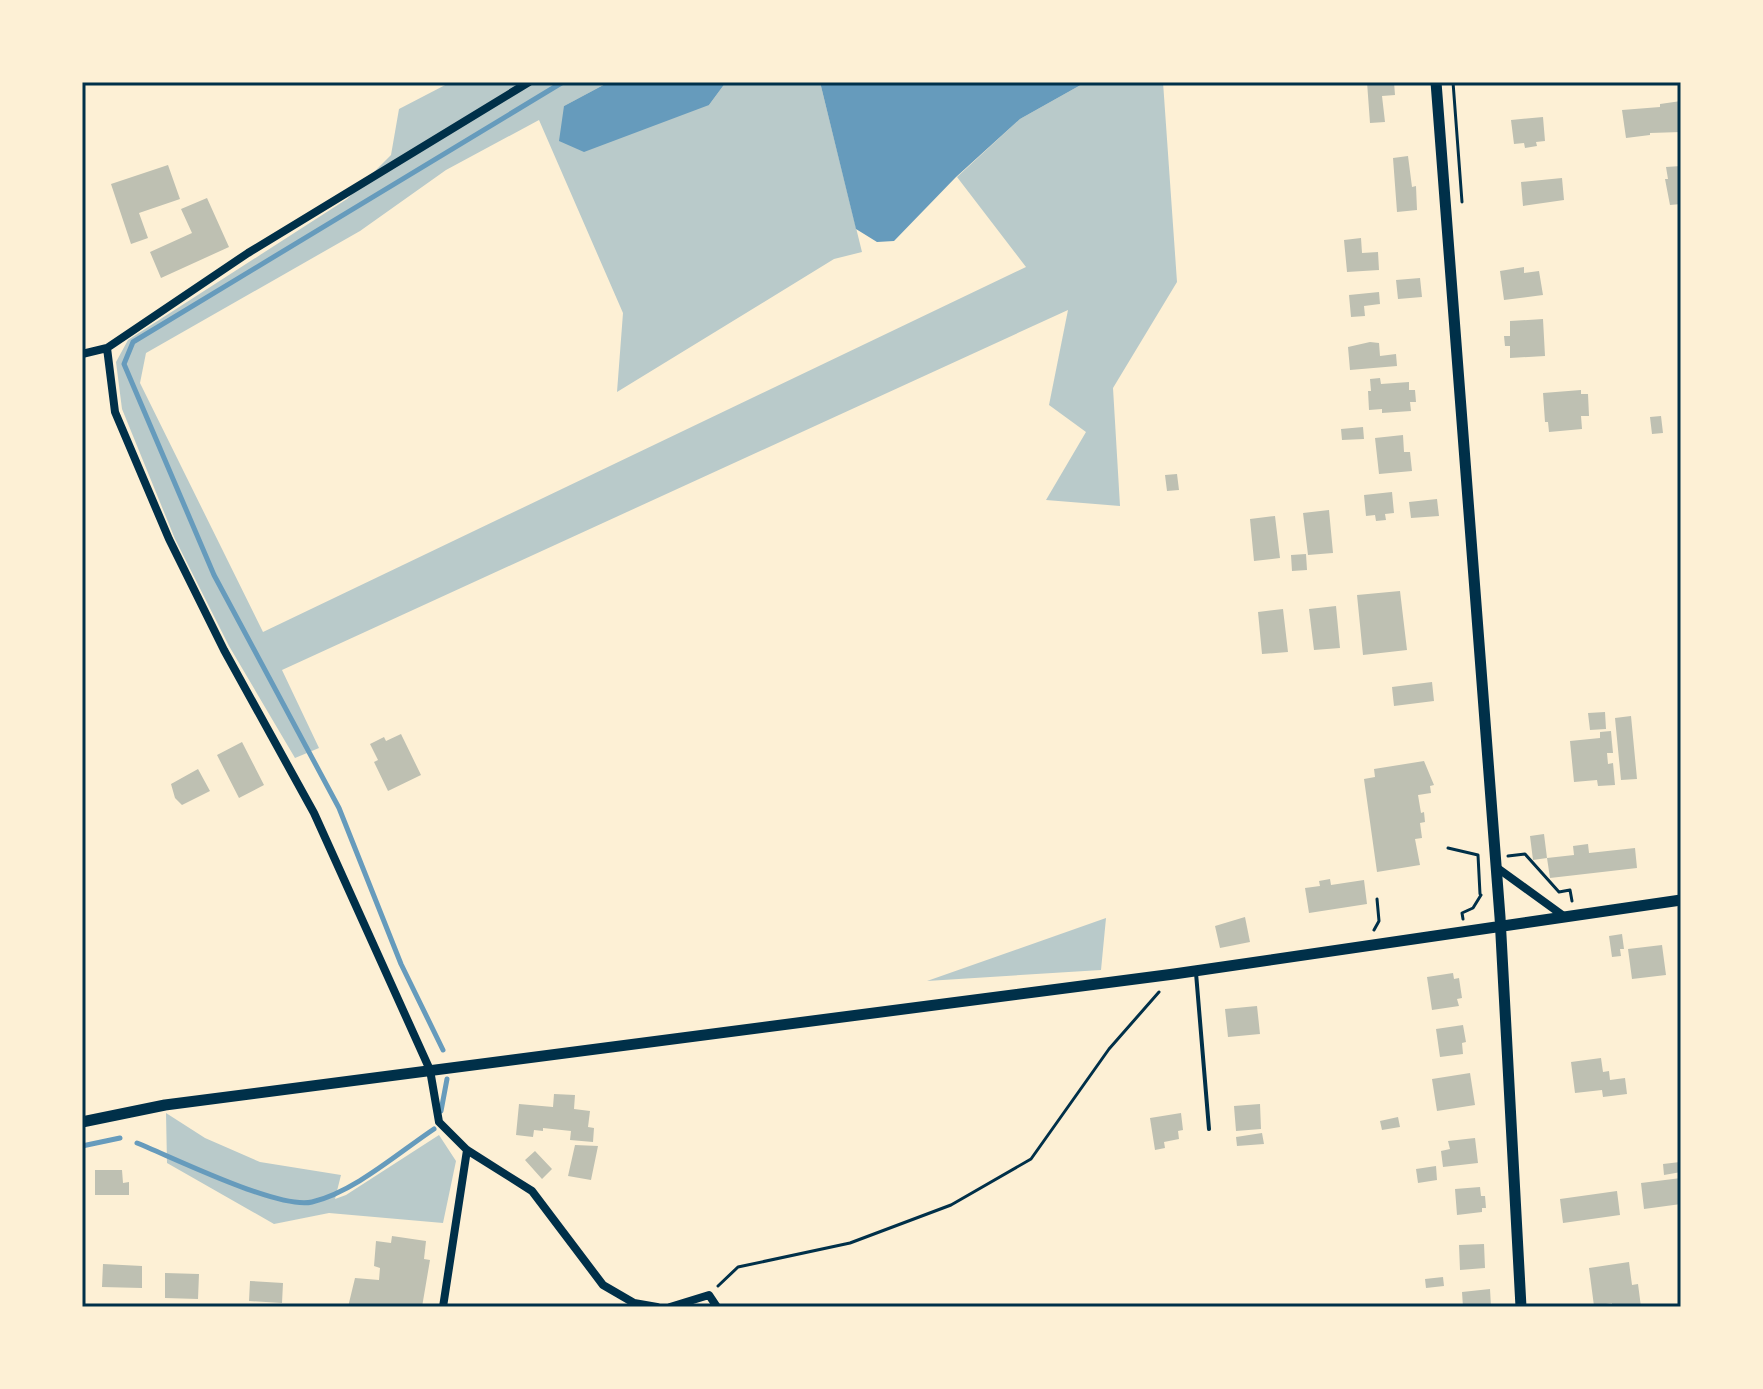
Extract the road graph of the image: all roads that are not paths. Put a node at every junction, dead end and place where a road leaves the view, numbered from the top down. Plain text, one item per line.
1 (529, 82) edge
2 (1436, 82) edge
3 (107, 348) junction
4 (82, 354) edge
5 (1496, 867) junction
6 (1681, 900) edge
7 (1566, 917) junction
8 (1500, 926) junction
9 (1196, 971) junction
10 (430, 1070) junction
11 (82, 1122) edge
12 (1209, 1129) dead end
13 (467, 1150) junction
14 (443, 1307) edge
15 (657, 1307) edge
16 (670, 1307) edge
17 (717, 1307) edge
18 (1521, 1307) edge

1 - 3 street
2 - 5 street
3 - 4 street
3 - 10 street
5 - 7 street
5 - 8 street
6 - 7 street
7 - 8 street
8 - 9 street
8 - 18 street
9 - 10 street
9 - 12 lane
10 - 11 street
10 - 13 street
13 - 14 street
13 - 15 street
16 - 17 street

